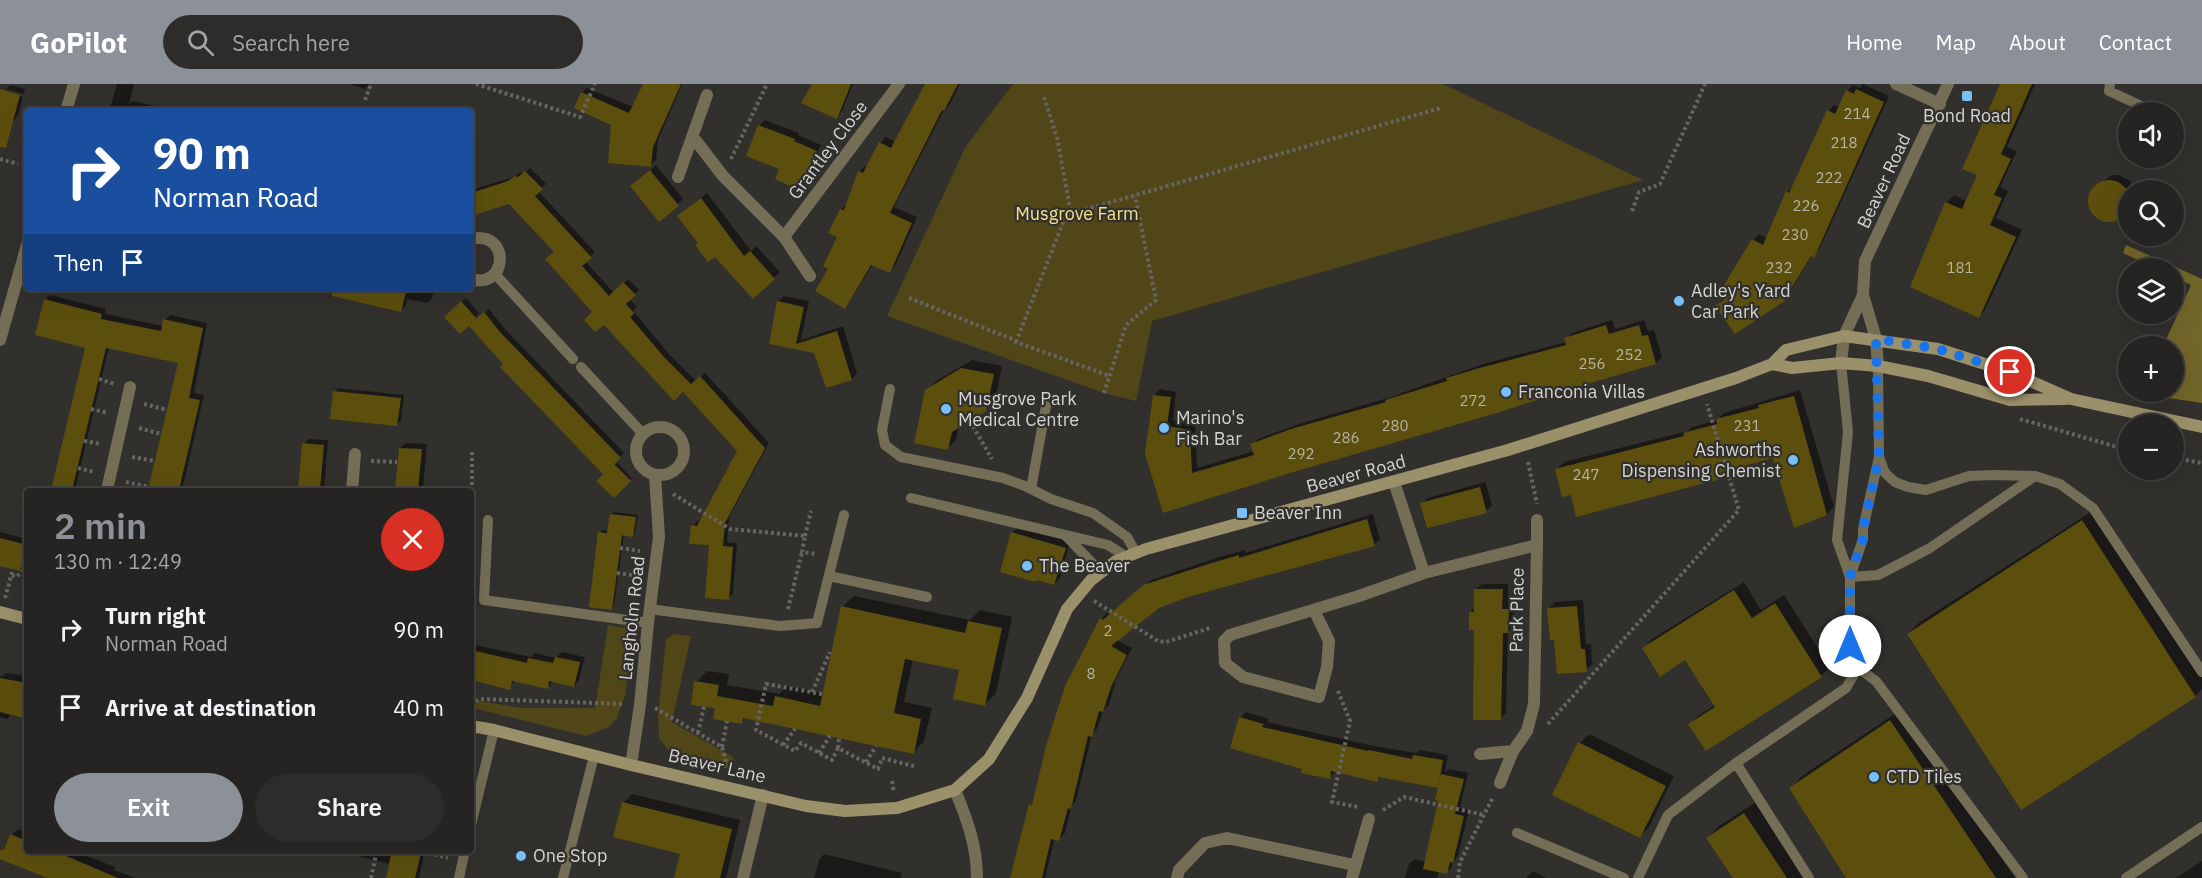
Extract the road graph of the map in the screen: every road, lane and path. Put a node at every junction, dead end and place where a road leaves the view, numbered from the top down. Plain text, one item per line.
1 (74, 84) edge
2 (371, 84) edge
3 (476, 84) edge
4 (595, 84) edge
5 (767, 84) edge
6 (899, 84) edge
7 (1706, 84) edge
8 (1896, 84) edge
9 (1948, 84) edge
10 (2110, 84) edge
11 (707, 95) dead end
12 (1044, 97) dead end
13 (365, 100) dead end
14 (2133, 102) edge
15 (1940, 104) junction
16 (67, 108) edge
17 (1441, 108) dead end
18 (693, 137) junction
19 (0, 159) edge
20 (18, 164) dead end
21 (723, 176) junction
22 (678, 177) dead end
23 (1135, 196) junction
24 (1632, 211) dead end
25 (1071, 213) junction
26 (784, 237) junction
27 (474, 239) edge
28 (24, 256) edge
29 (495, 274) junction
30 (810, 276) dead end
31 (474, 279) edge
32 (1863, 295) junction
33 (909, 298) dead end
34 (1844, 336) junction
35 (1876, 339) junction
36 (0, 340) edge
37 (1016, 342) junction
38 (1841, 363) junction
39 (1772, 364) junction
40 (1878, 366) junction
41 (1110, 376) junction
42 (890, 389) dead end
43 (1702, 389) junction
44 (129, 393) joint
45 (1104, 393) dead end
46 (2071, 399) junction
47 (1046, 406) dead end
48 (167, 410) dead end
49 (2013, 417) dead end
50 (970, 421) dead end
51 (122, 424) junction
52 (2202, 427) edge
53 (161, 434) dead end
54 (643, 434) junction
55 (2118, 447) edge
56 (472, 452) dead end
57 (115, 454) junction
58 (355, 457) joint
59 (1527, 457) dead end
60 (1879, 457) junction
61 (2184, 460) edge
62 (155, 461) dead end
63 (397, 462) dead end
64 (2202, 463) edge
65 (992, 476) junction
66 (2035, 476) junction
67 (655, 479) junction
68 (1394, 482) junction
69 (107, 488) edge
70 (352, 488) edge
71 (472, 488) edge
72 (1031, 489) junction
73 (911, 498) dead end
74 (811, 511) dead end
75 (844, 515) dead end
76 (488, 519) dead end
77 (1537, 520) joint
78 (1065, 535) junction
79 (805, 536) junction
80 (1537, 545) junction
81 (802, 552) junction
82 (1132, 555) junction
83 (834, 556) junction
84 (13, 569) dead end
85 (24, 571) edge
86 (1101, 572) junction
87 (1424, 573) junction
88 (12, 575) junction
89 (829, 576) junction
90 (1850, 577) junction
91 (1081, 592) junction
92 (927, 597) dead end
93 (649, 609) junction
94 (1314, 610) junction
95 (1, 612) edge
96 (24, 618) edge
97 (648, 623) junction
98 (784, 625) junction
99 (1230, 635) junction
100 (830, 652) dead end
101 (1858, 668) junction
102 (2202, 672) edge
103 (1322, 685) junction
104 (812, 692) junction
105 (822, 694) dead end
106 (474, 703) edge
107 (626, 704) dead end
108 (655, 707) dead end
109 (704, 707) dead end
110 (727, 721) dead end
111 (474, 727) edge
112 (795, 729) dead end
113 (494, 730) junction
114 (698, 733) junction
115 (1541, 733) dead end
116 (830, 736) dead end
117 (839, 738) dead end
118 (783, 745) junction
119 (876, 746) dead end
120 (722, 747) junction
121 (838, 748) junction
122 (1512, 751) junction
123 (819, 753) junction
124 (1480, 754) dead end
125 (594, 756) junction
126 (866, 762) junction
127 (1736, 763) junction
128 (631, 765) junction
129 (917, 767) dead end
130 (1500, 783) joint
131 (720, 785) junction
132 (955, 790) junction
133 (763, 795) junction
134 (474, 813) edge
135 (1371, 814) junction
136 (1484, 814) junction
137 (2202, 827) edge
138 (1518, 833) dead end
139 (376, 854) edge
140 (448, 854) edge
141 (464, 856) edge
142 (1353, 872) edge
143 (370, 878) edge
144 (459, 878) edge
145 (563, 878) edge
146 (743, 878) edge
147 (977, 878) edge
148 (1177, 878) edge
149 (1458, 878) edge
150 (1624, 878) edge
151 (1638, 878) edge
152 (1809, 878) edge
153 (2023, 878) edge
154 (2126, 878) edge

1 - 16 street
2 - 13 path
3 - 4 path
5 - 21 path
6 - 26 street, Grantley Close
7 - 24 path
8 - 15 street
9 - 15 street, Beaver Road
10 - 14 lane
11 - 18 street
12 - 25 path
15 - 32 street, Beaver Road
17 - 23 path
18 - 21 street
18 - 22 street
19 - 20 path
21 - 26 street
23 - 25 path
23 - 41 path
25 - 37 path
26 - 30 street
27 - 29 street
28 - 36 street
29 - 31 street
29 - 54 lane
32 - 34 street, Beaver Road
32 - 35 street, Beaver Road
33 - 37 path
34 - 35 main road, Beaver Road
34 - 38 street
34 - 39 main road, Beaver Road
35 - 40 street
35 - 46 main road
37 - 41 path
38 - 39 main road, Beaver Road
38 - 40 main road, Beaver Road
38 - 90 lane
39 - 43 main road, Beaver Road
40 - 46 main road, Beaver Road
40 - 60 lane
41 - 45 path
42 - 65 lane
43 - 68 main road, Beaver Road
43 - 115 path
44 - 48 path
44 - 51 street
46 - 52 main road
47 - 72 lane
49 - 55 path
50 - 65 path
51 - 53 path
51 - 57 street
54 - 67 street
54 - 67 street
56 - 71 path
57 - 62 path
57 - 69 street
58 - 63 path
58 - 70 street
59 - 77 path
60 - 66 lane
60 - 90 lane
61 - 64 path
65 - 72 lane
66 - 90 lane
66 - 102 lane
67 - 79 path
67 - 93 street, Langholm Road
68 - 82 main road, Beaver Road
68 - 87 street
72 - 82 lane
73 - 78 lane
74 - 79 path
75 - 83 lane
76 - 97 lane
77 - 80 street
78 - 82 lane
78 - 86 lane
79 - 81 path
80 - 87 street, Park Place
80 - 122 street, Park Place
81 - 83 path
81 - 98 path
82 - 86 main road, Beaver Road
83 - 89 lane
84 - 88 path
85 - 88 path
86 - 91 main road, Beaver Road
87 - 94 street, Park Place
88 - 95 path
89 - 92 lane
89 - 98 lane
90 - 101 lane
91 - 99 path
91 - 132 main road, Beaver Road
93 - 97 street, Langholm Road
93 - 98 lane
94 - 99 street, Park Place
94 - 103 street
95 - 96 main road
97 - 128 street, Langholm Road
99 - 103 street
100 - 104 path
101 - 127 lane
101 - 153 lane
103 - 135 path
104 - 105 path
104 - 118 path
106 - 107 path
108 - 114 path
109 - 114 path
110 - 120 path
111 - 113 main road, Beaver Lane
112 - 118 path
113 - 125 main road, Beaver Lane
113 - 134 lane
114 - 120 path
116 - 123 path
117 - 121 path
118 - 123 path
119 - 126 path
120 - 131 path
121 - 123 path
121 - 126 path
122 - 124 street
122 - 130 street, Park Place
125 - 128 main road, Beaver Lane
125 - 145 lane
126 - 129 path
127 - 151 lane
127 - 152 lane
128 - 131 main road, Beaver Lane
130 - 136 path
131 - 133 main road, Beaver Lane
132 - 133 main road, Beaver Lane
132 - 147 street
133 - 146 street
135 - 136 path
135 - 142 street
136 - 149 path
137 - 154 lane
138 - 150 lane
139 - 143 path
140 - 141 path
141 - 144 lane
142 - 148 street

